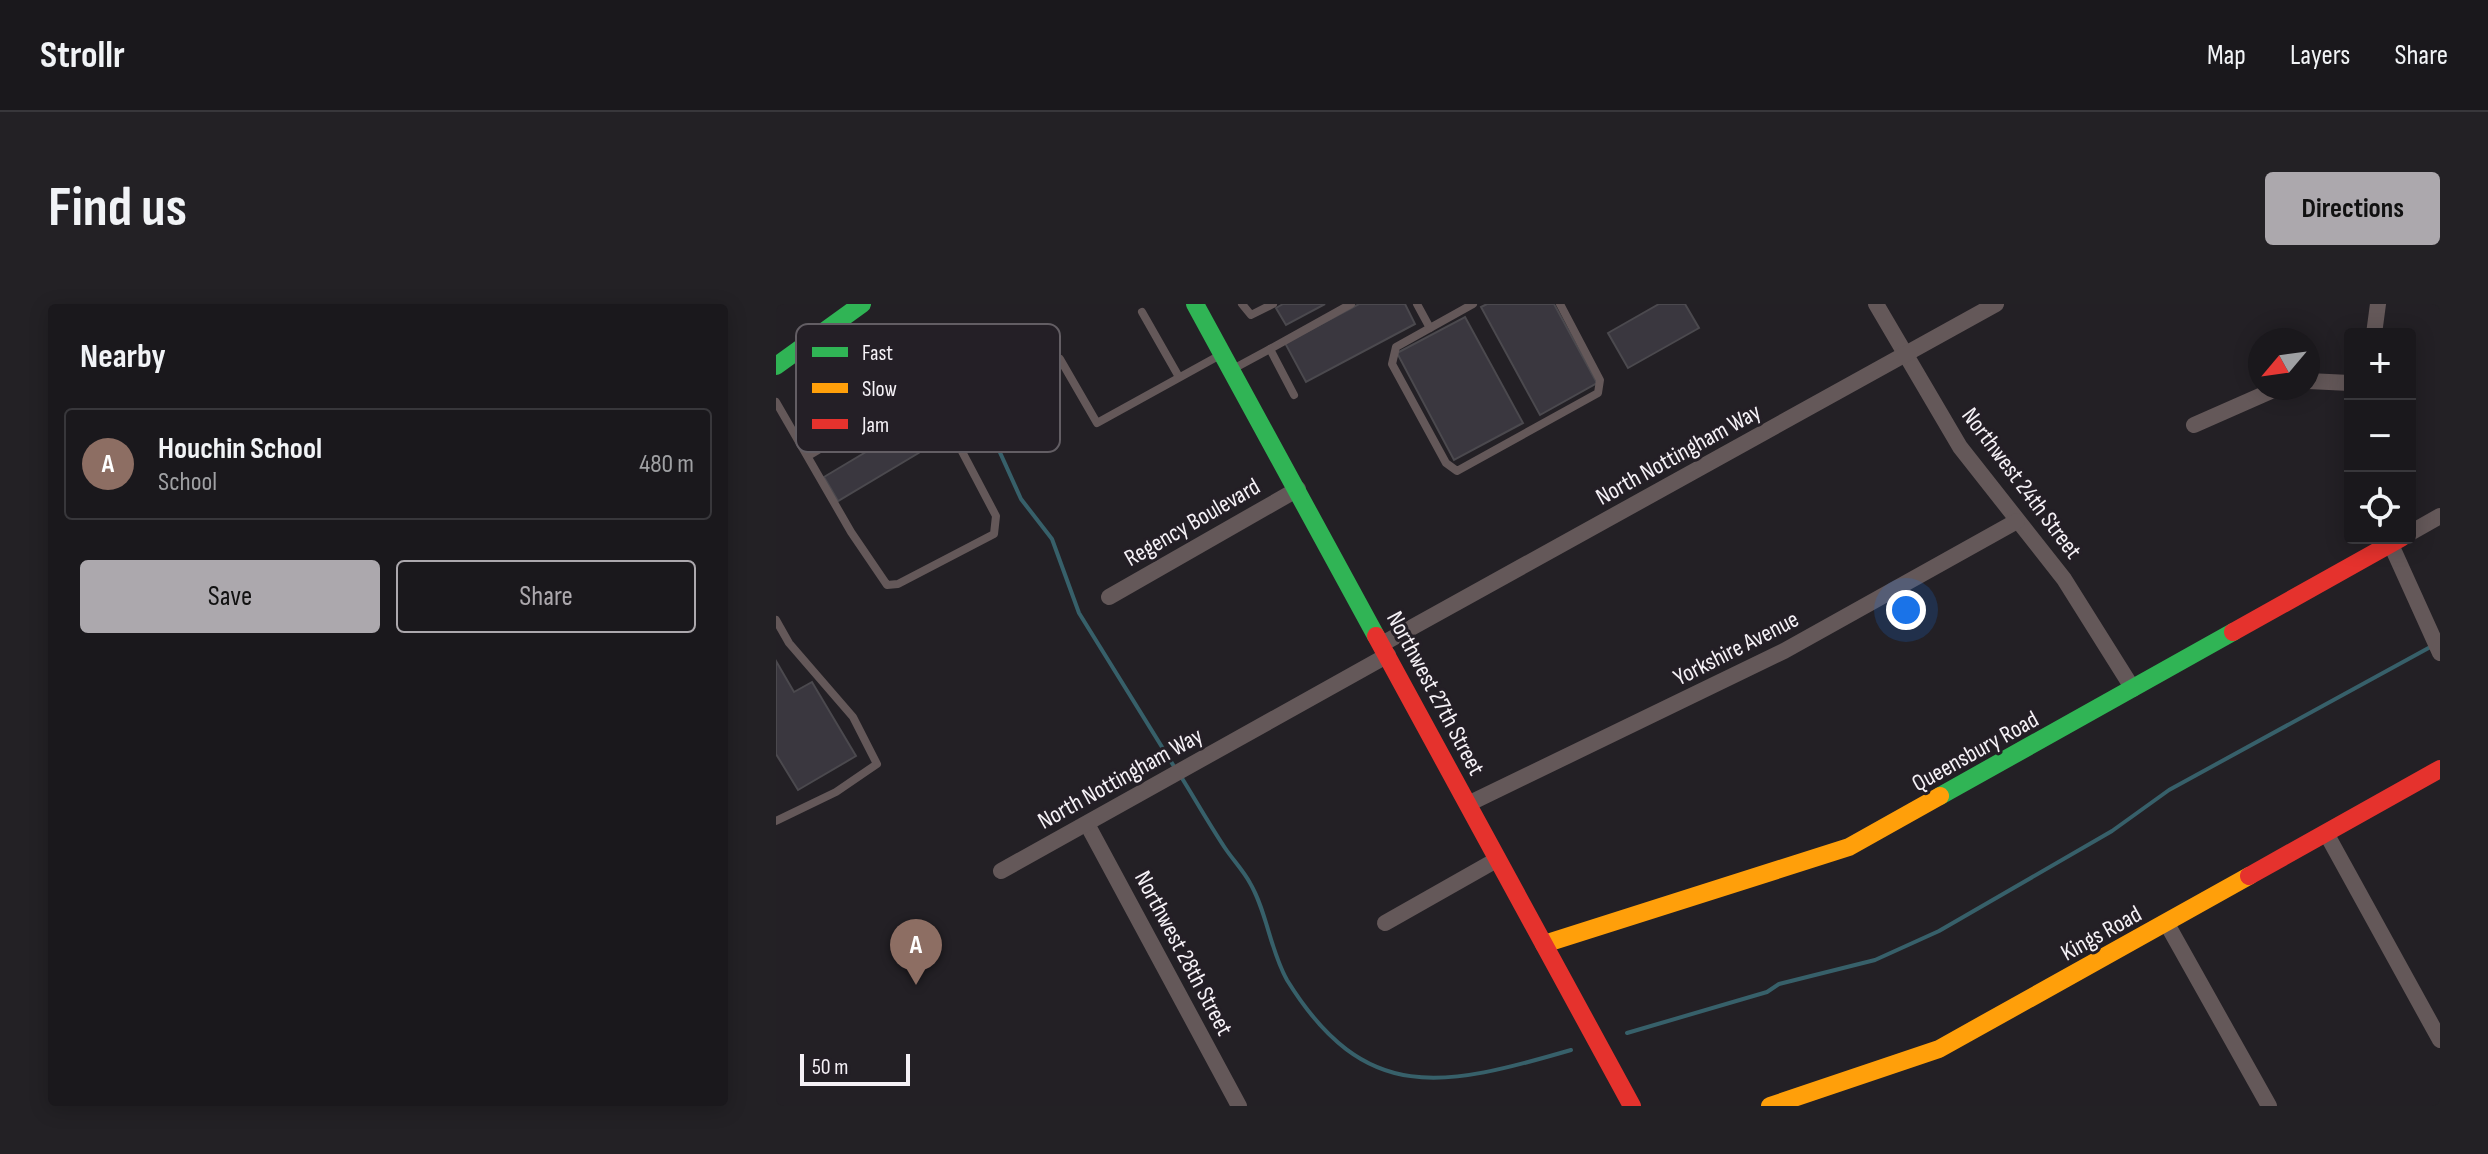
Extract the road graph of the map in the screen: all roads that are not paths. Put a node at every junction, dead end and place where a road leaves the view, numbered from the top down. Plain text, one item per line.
1 (862, 304) edge
2 (1195, 304) edge
3 (1242, 304) edge
4 (1273, 304) edge
5 (1351, 304) edge
6 (1417, 304) edge
7 (1473, 304) edge
8 (1560, 304) edge
9 (1876, 304) edge
10 (1996, 304) edge
11 (2378, 304) edge
12 (1142, 312) dead end
13 (835, 324) edge
14 (1430, 328) junction
15 (2375, 328) edge
16 (1270, 349) junction
17 (796, 352) edge
18 (1905, 355) junction
19 (1060, 359) dead end
20 (1227, 362) junction
21 (776, 366) edge
22 (1179, 377) junction
23 (2320, 382) edge
24 (2344, 383) edge
25 (1294, 395) dead end
26 (2251, 400) edge
27 (776, 402) edge
28 (2194, 425) dead end
29 (796, 436) edge
30 (806, 452) edge
31 (815, 452) edge
32 (964, 452) edge
33 (808, 456) junction
34 (1298, 489) junction
35 (2440, 516) edge
36 (2017, 521) junction
37 (2416, 530) edge
38 (2386, 544) edge
39 (2395, 544) edge
40 (1109, 597) dead end
41 (776, 620) edge
42 (1385, 649) junction
43 (2440, 653) edge
44 (2133, 689) junction
45 (2440, 769) edge
46 (1468, 804) junction
47 (776, 821) edge
48 (1087, 824) junction
49 (2326, 833) junction
50 (1498, 859) junction
51 (1001, 871) dead end
52 (1385, 923) dead end
53 (2167, 924) junction
54 (1544, 944) junction
55 (2440, 1040) edge
56 (1239, 1106) edge
57 (1632, 1106) edge
58 (1770, 1106) edge
59 (2269, 1106) edge

1 - 13 street
2 - 20 street, Northwest 27th Street
3 - 4 lane
5 - 16 lane
6 - 14 lane
7 - 14 lane
8 - 14 lane
9 - 18 street, Northwest 24th Street
10 - 18 street, North Nottingham Way
11 - 15 street
12 - 22 lane
16 - 20 lane
16 - 25 lane
17 - 21 street
18 - 36 street, Northwest 24th Street
18 - 42 street, North Nottingham Way
19 - 22 lane
20 - 22 lane
20 - 34 street, Northwest 27th Street
23 - 24 street
26 - 28 street
27 - 29 lane
30 - 33 lane
31 - 33 lane
32 - 33 lane
34 - 40 street, Regency Boulevard
34 - 42 street, Northwest 27th Street
35 - 37 street
36 - 44 street, Northwest 24th Street
36 - 46 street, Yorkshire Avenue
38 - 44 street, Queensbury Road
39 - 43 street
41 - 47 lane
42 - 46 street, Northwest 27th Street
42 - 48 street, North Nottingham Way
44 - 54 street, Queensbury Road
45 - 49 street, Kings Road
46 - 50 street, Northwest 27th Street
48 - 51 street, North Nottingham Way
48 - 56 street, Northwest 28th Street
49 - 53 street, Kings Road
49 - 55 street
50 - 52 street
50 - 54 street, Northwest 27th Street
53 - 58 street, Kings Road
53 - 59 street
54 - 57 street, Northwest 27th Street

